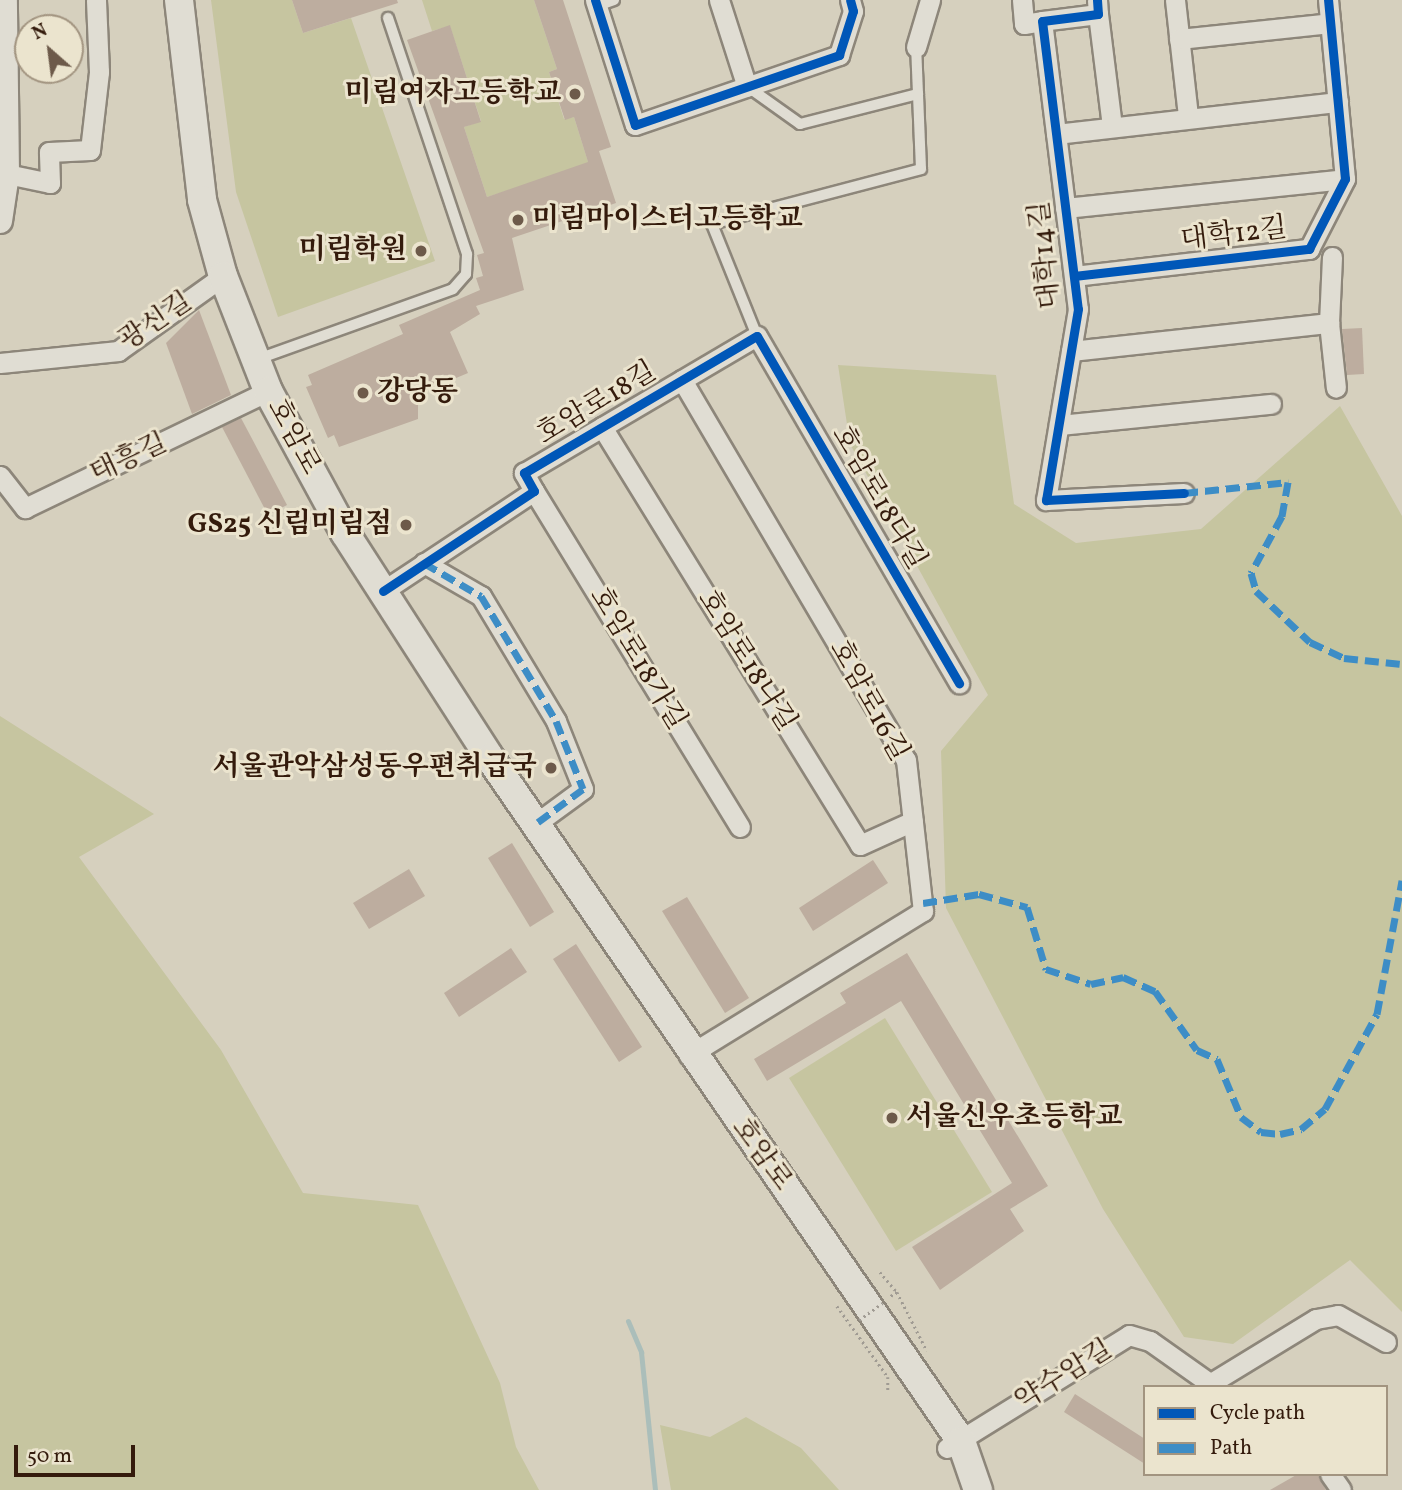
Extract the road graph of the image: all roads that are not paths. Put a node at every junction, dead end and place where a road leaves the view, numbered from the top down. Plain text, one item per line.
1 (5, 0) edge
2 (96, 0) edge
3 (163, 0) edge
4 (179, 0) edge
5 (719, 0) edge
6 (850, 0) edge
7 (930, 0) edge
8 (1022, 0) edge
9 (1175, 0) edge
10 (1328, 0) edge
11 (602, 2) edge
12 (1098, 7) edge
13 (388, 18) dead end
14 (1042, 22) junction
15 (1330, 23) junction
16 (1179, 39) junction
17 (916, 47) joint
18 (747, 87) junction
19 (918, 94) junction
20 (1338, 102) junction
21 (1188, 116) junction
22 (1112, 126) junction
23 (1056, 134) junction
24 (2, 138) edge
25 (7, 174) junction
26 (1345, 179) junction
27 (1065, 208) junction
28 (0, 221) edge
29 (1332, 257) dead end
30 (1074, 276) junction
31 (218, 279) junction
32 (1328, 323) junction
33 (757, 336) junction
34 (1071, 351) junction
35 (254, 360) junction
36 (0, 363) edge
37 (682, 380) junction
38 (1336, 388) dead end
39 (265, 393) junction
40 (1271, 404) dead end
41 (1059, 425) junction
42 (602, 427) junction
43 (0, 477) edge
44 (534, 491) junction
45 (1184, 493) dead end
46 (424, 563) junction
47 (383, 591) junction
48 (959, 683) dead end
49 (913, 821) junction
50 (538, 822) junction
51 (740, 827) dead end
52 (689, 1055) junction
53 (1386, 1342) dead end
54 (1213, 1385) edge
55 (954, 1445) junction
56 (960, 1490) edge
57 (978, 1490) edge

1 - 24 street
2 - 25 street
3 - 31 main road
4 - 31 main road, 호암로
5 - 18 street
6 - 18 street
7 - 17 street
8 - 14 street
9 - 16 street
10 - 15 street
11 - 18 street
12 - 14 street
12 - 22 street
13 - 35 lane
14 - 23 street, 대학14길
15 - 16 street
15 - 20 street
16 - 21 street
17 - 19 lane
18 - 19 lane
19 - 33 lane
20 - 21 street
20 - 26 street
21 - 22 street
22 - 23 street
23 - 27 street, 대학14길
24 - 25 street
25 - 28 street
26 - 27 street, 대학14길
26 - 30 street, 대학12길
27 - 30 street, 대학14길
29 - 32 street
30 - 34 street, 대학14길
31 - 35 main road, 호암로
31 - 36 street, 광신길
31 - 39 main road
32 - 34 street
32 - 38 street
33 - 37 street, 호암로18길
33 - 48 street, 호암로18다길
34 - 41 street, 대학14길
35 - 39 main road, 호암로
37 - 42 street, 호암로18길
37 - 49 street, 호암로16길
39 - 43 street, 태흥길
39 - 47 main road, 호암로
39 - 55 main road
40 - 41 street
41 - 45 street, 대학14길
42 - 44 street, 호암로18길
42 - 49 street, 호암로18나길
44 - 46 street, 호암로18길
44 - 51 street, 호암로18가길
46 - 47 street, 호암로18길
46 - 50 street
47 - 50 main road, 호암로
49 - 52 street, 호암로16길
50 - 52 main road, 호암로
52 - 55 main road, 호암로
53 - 54 street
54 - 55 street, 약수암길
55 - 56 main road
55 - 57 main road, 호암로

